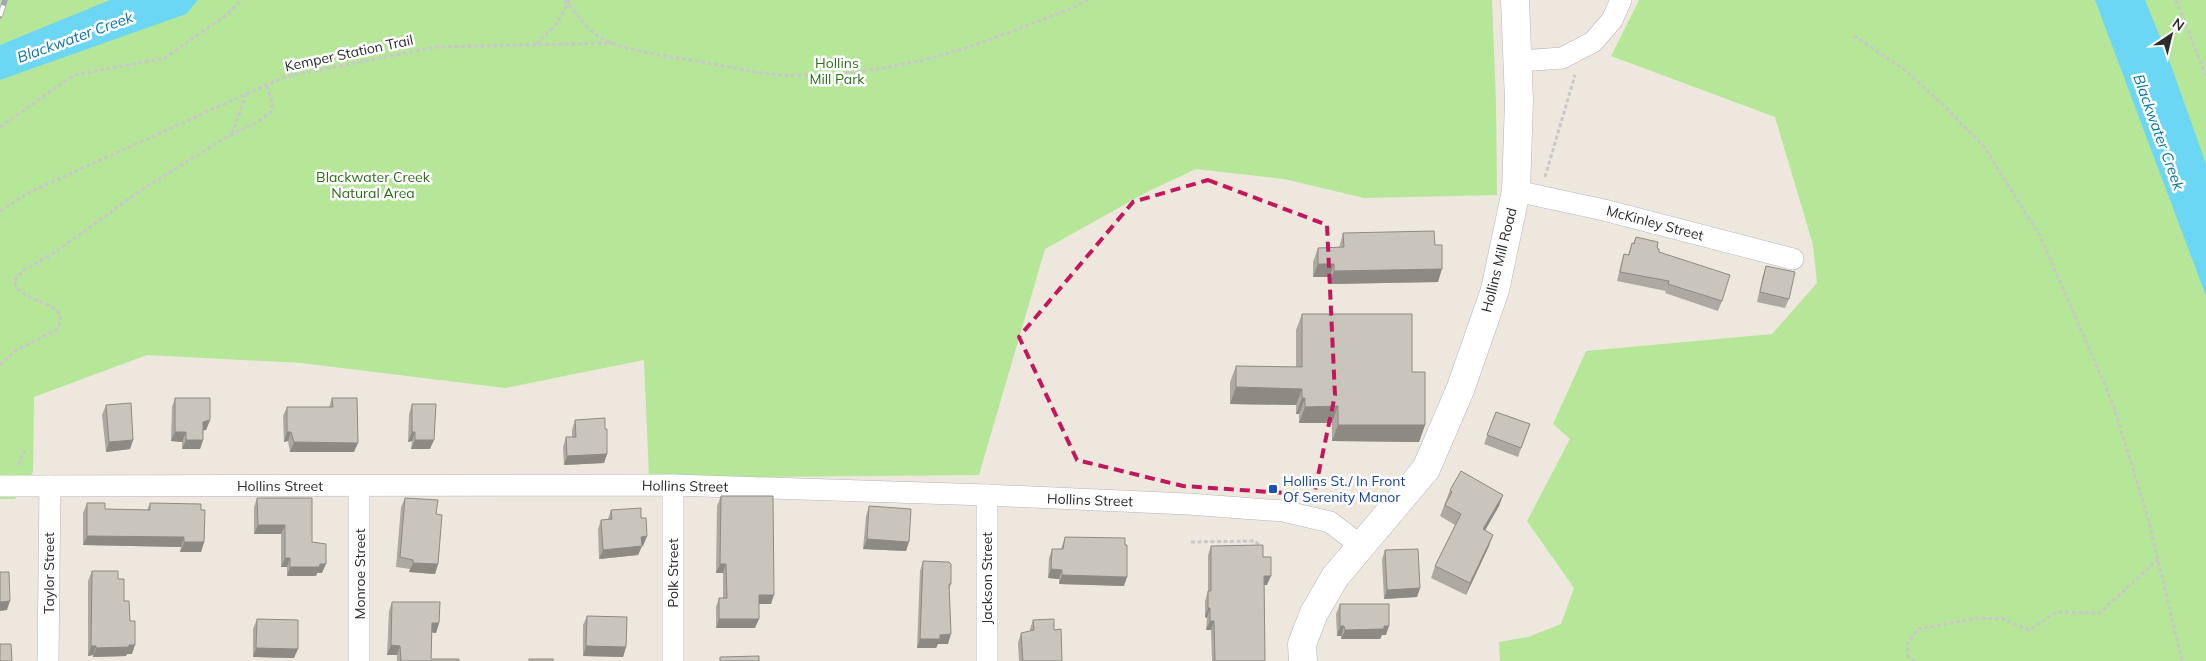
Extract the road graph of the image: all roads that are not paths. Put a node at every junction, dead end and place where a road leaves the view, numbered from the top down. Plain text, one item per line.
1 (1515, 0) edge
2 (1621, 0) edge
3 (1518, 61) junction
4 (1516, 191) junction
5 (1793, 259) dead end
6 (7, 479) edge
7 (673, 485) junction
8 (50, 486) junction
9 (359, 486) junction
10 (987, 495) junction
11 (1360, 545) junction
12 (48, 661) edge
13 (359, 661) edge
14 (674, 661) edge
15 (987, 661) edge
16 (1303, 661) edge

1 - 3 street, Hollins Mill Road
2 - 3 street
3 - 4 street, Hollins Mill Road
4 - 5 street, McKinley Street
4 - 11 street, Hollins Mill Road
6 - 8 street, Hollins Street
7 - 9 street, Hollins Street
7 - 10 street, Hollins Street
7 - 14 street, Polk Street
8 - 9 street, Hollins Street
8 - 12 street, Taylor Street
9 - 13 street, Monroe Street
10 - 11 street, Hollins Street
10 - 15 street, Jackson Street
11 - 16 street, Hollins Mill Road

